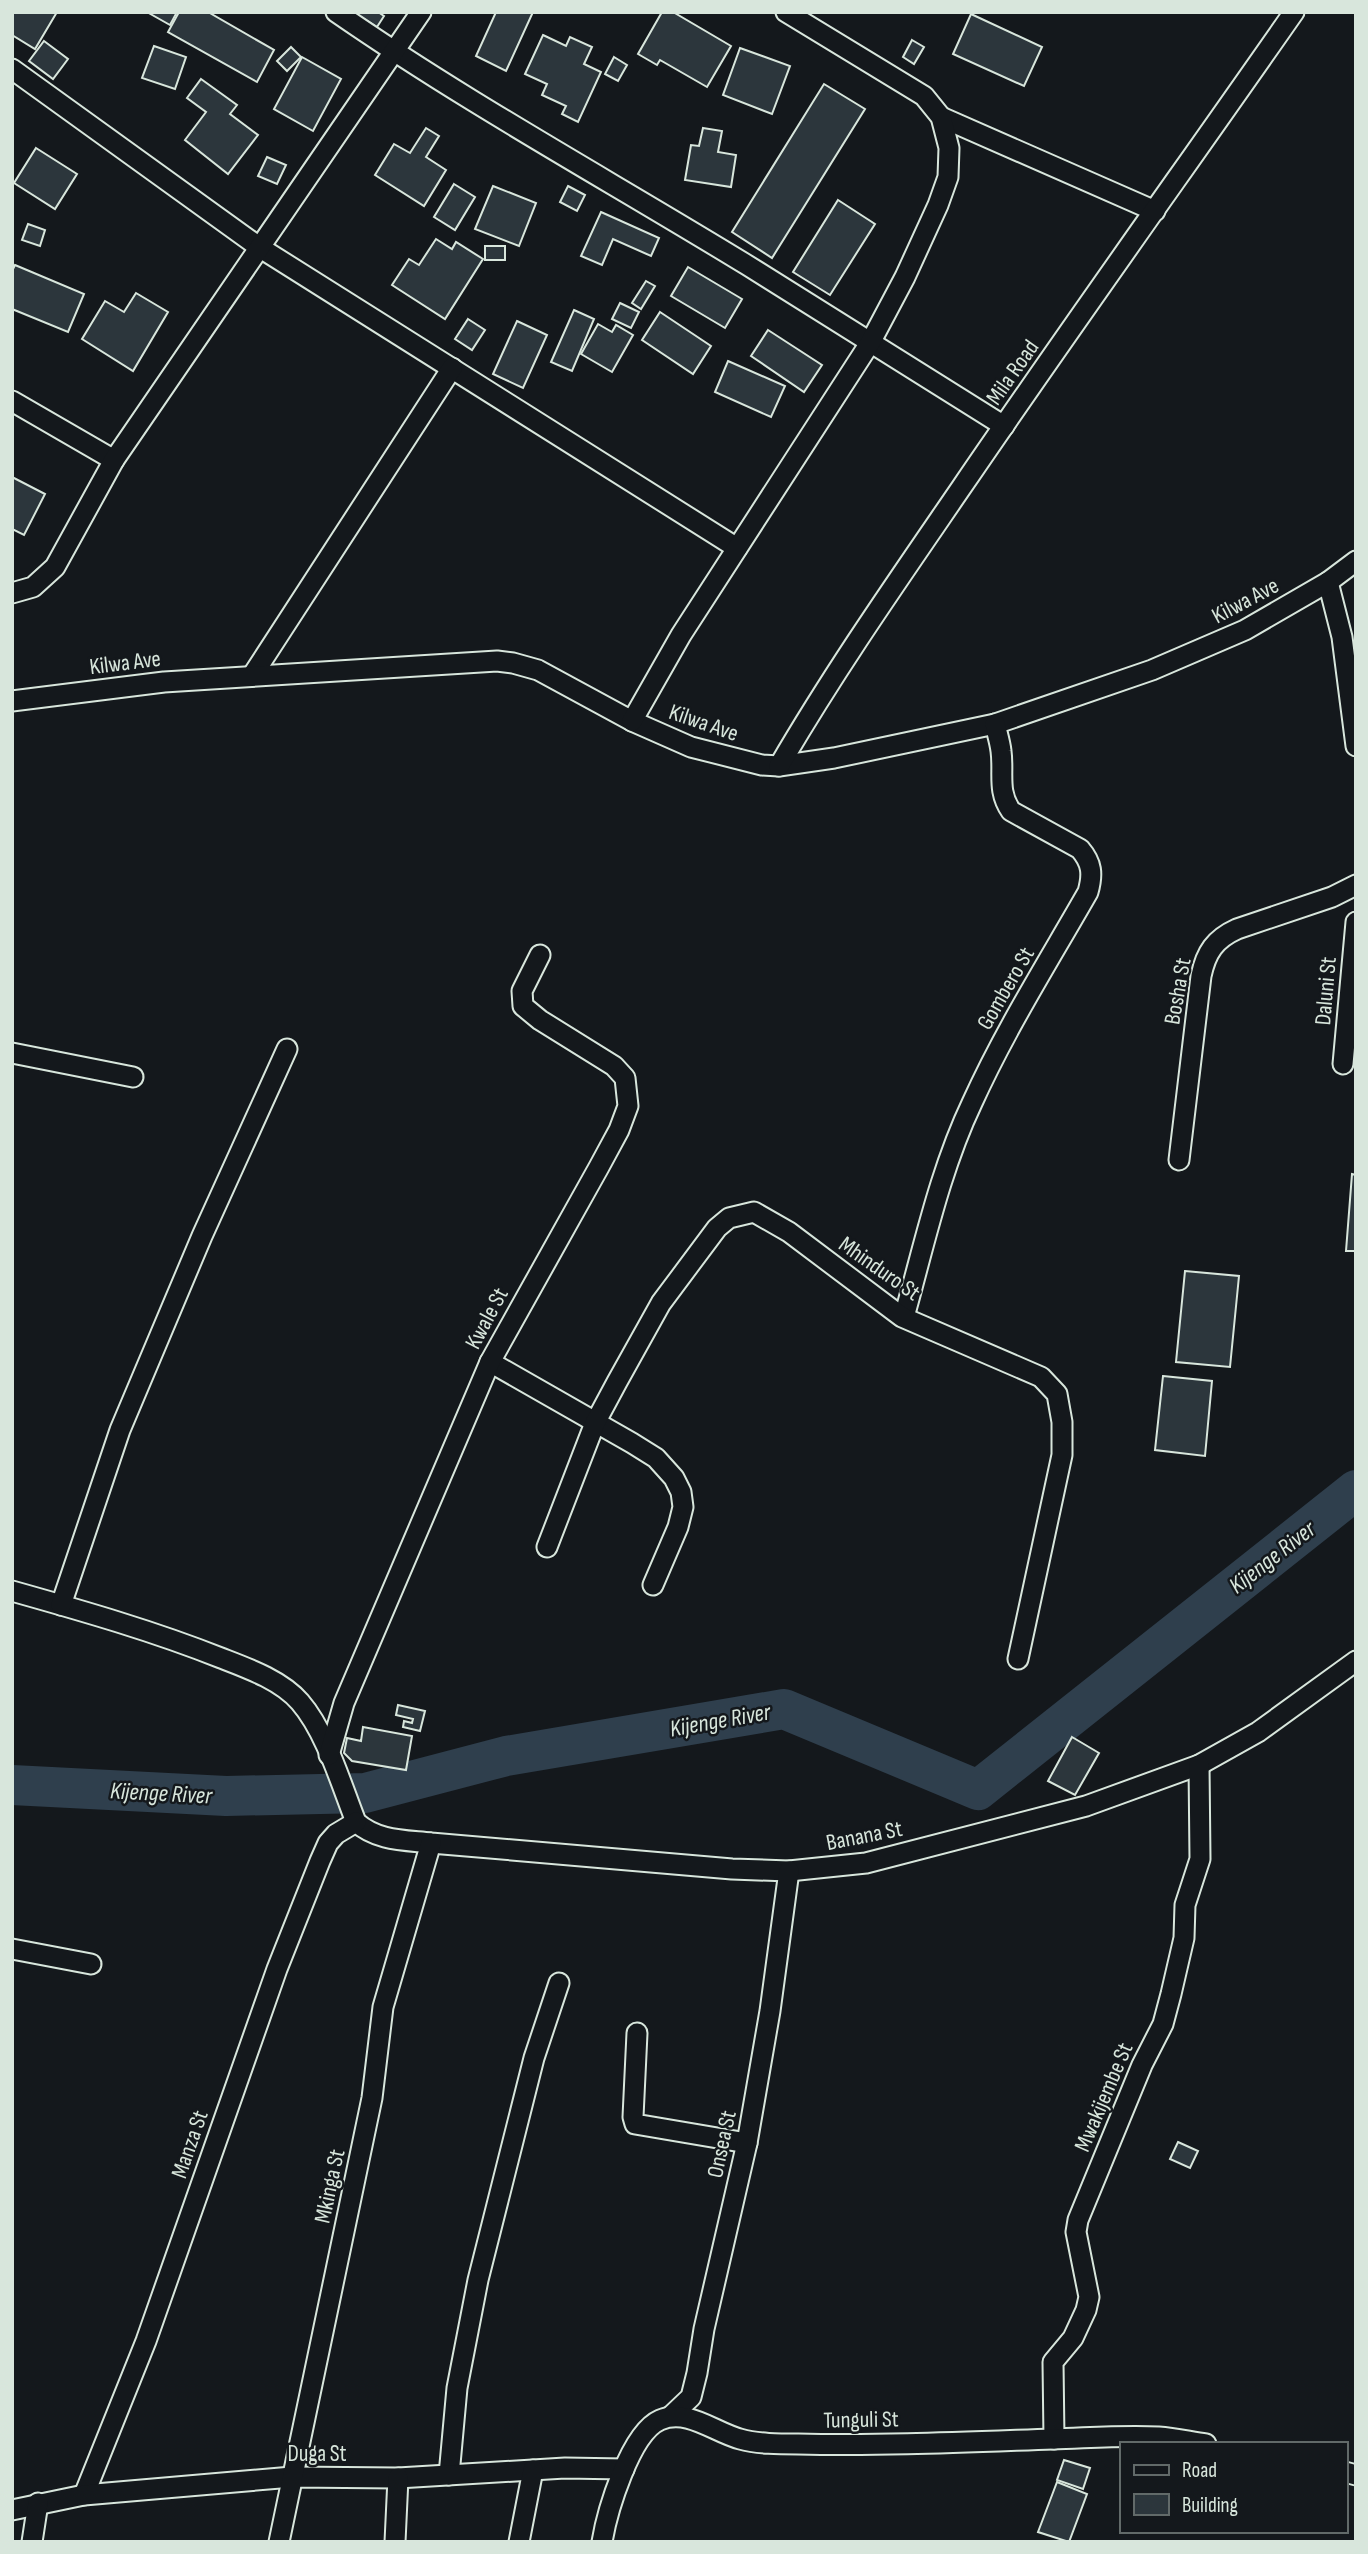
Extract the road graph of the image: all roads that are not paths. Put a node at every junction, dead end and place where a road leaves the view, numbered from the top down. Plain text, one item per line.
1 (336, 12) edge
2 (421, 12) edge
3 (786, 12) edge
4 (1294, 12) edge
5 (393, 52) junction
6 (12, 69) edge
7 (941, 117) junction
8 (1155, 211) junction
9 (259, 247) junction
10 (870, 343) junction
11 (452, 368) junction
12 (12, 401) edge
13 (1003, 426) junction
14 (114, 460) junction
15 (737, 548) junction
16 (1356, 561) edge
17 (1328, 582) junction
18 (12, 593) edge
19 (251, 676) junction
20 (12, 701) edge
21 (632, 721) junction
22 (995, 724) junction
23 (1356, 746) edge
24 (779, 766) junction
25 (1356, 886) edge
26 (1356, 922) edge
27 (540, 955) dead end
28 (287, 1049) dead end
29 (12, 1053) edge
30 (1343, 1064) dead end
31 (133, 1077) dead end
32 (1179, 1160) dead end
33 (904, 1317) junction
34 (489, 1362) junction
35 (595, 1423) junction
36 (547, 1547) dead end
37 (653, 1585) dead end
38 (12, 1591) edge
39 (61, 1605) junction
40 (1018, 1659) dead end
41 (1356, 1661) edge
42 (329, 1755) junction
43 (1199, 1765) junction
44 (354, 1816) junction
45 (431, 1843) junction
46 (789, 1871) junction
47 (12, 1949) edge
48 (91, 1964) dead end
49 (559, 1983) dead end
50 (638, 2033) dead end
51 (747, 2143) junction
52 (671, 2416) junction
53 (1054, 2439) junction
54 (1193, 2442) edge
55 (624, 2469) junction
56 (533, 2470) junction
57 (449, 2475) junction
58 (292, 2477) junction
59 (398, 2478) junction
60 (84, 2495) junction
61 (38, 2503) junction
62 (12, 2510) edge
63 (32, 2542) edge
64 (279, 2542) edge
65 (395, 2542) edge
66 (519, 2542) edge
67 (602, 2542) edge

1 - 5 street
2 - 5 street
3 - 7 street
4 - 8 street, Mila Road
5 - 9 street
5 - 10 street
6 - 9 street
7 - 8 street
7 - 10 street
8 - 13 street, Mila Road
9 - 11 street
9 - 14 street
10 - 13 street
10 - 15 street
11 - 15 street
11 - 19 street
12 - 14 street
13 - 24 street, Mila Road
14 - 18 street
15 - 21 street
16 - 17 street, Kilwa Ave
17 - 22 street, Kilwa Ave
17 - 23 street
19 - 20 street, Kilwa Ave
19 - 21 street, Kilwa Ave
21 - 24 street, Kilwa Ave
22 - 24 street, Kilwa Ave
22 - 33 street, Gombero St
25 - 32 street, Bosha St
26 - 30 street, Daluni St
27 - 34 street, Kwale St
28 - 39 street
29 - 31 street
33 - 35 street, Mhinduro St
33 - 40 street, Mhinduro St
34 - 35 street
34 - 42 street, Kwale St
35 - 36 street, Mhinduro St
35 - 37 street
38 - 39 street
39 - 42 street
41 - 43 street, Banana St
42 - 44 street
43 - 46 street, Banana St
43 - 53 street, Mwakijembe St
44 - 45 street, Banana St
44 - 60 street, Manza St
45 - 46 street, Banana St
45 - 58 street, Mkinga St
46 - 51 street, Onsea St
47 - 48 street
49 - 57 street
50 - 51 street
51 - 52 street, Onsea St
52 - 53 street, Tunguli St
52 - 55 street
53 - 54 street, Tunguli St
55 - 56 street, Duga St
55 - 67 street
56 - 57 street, Duga St
56 - 66 street
57 - 59 street, Duga St
58 - 59 street, Duga St
58 - 60 street, Duga St
58 - 64 street, Mkinga St
59 - 65 street
60 - 61 street, Duga St
61 - 62 street, Duga St
61 - 63 street

